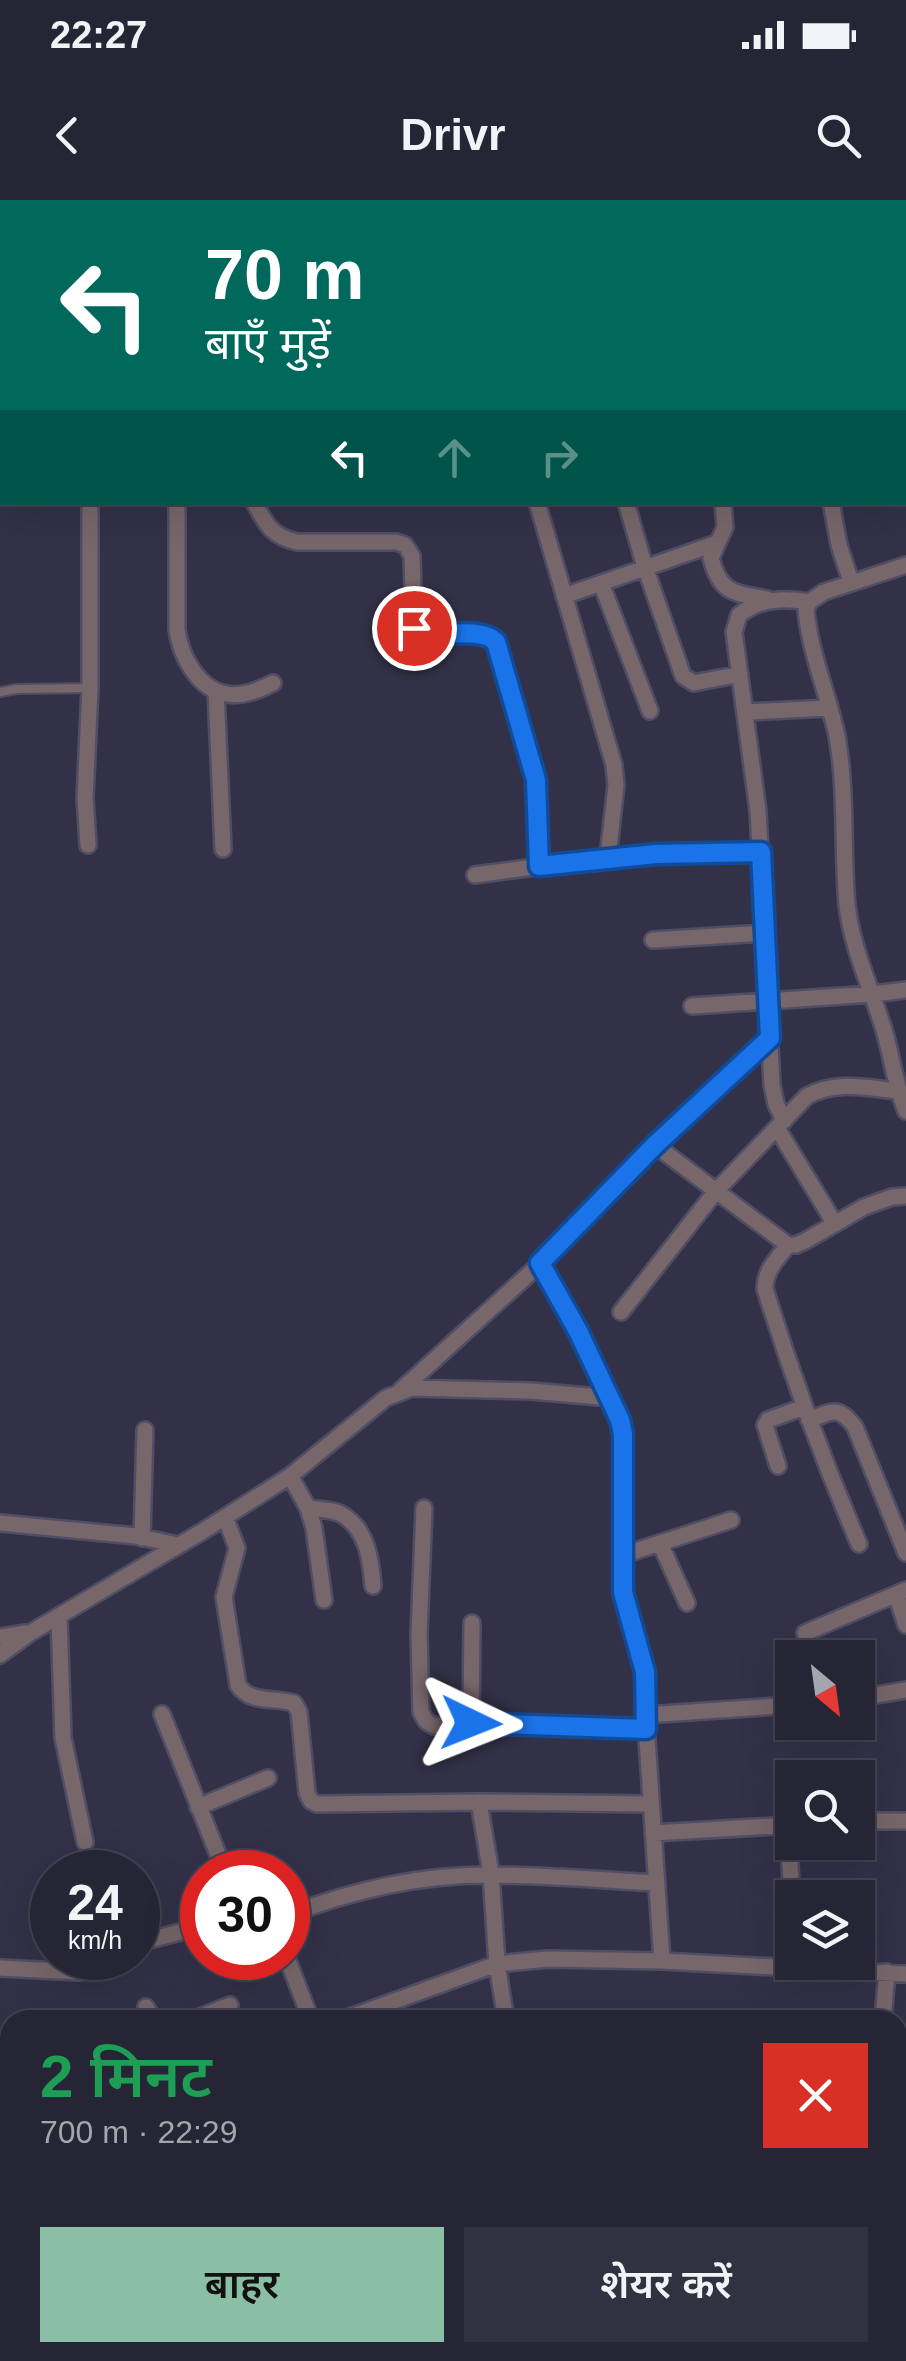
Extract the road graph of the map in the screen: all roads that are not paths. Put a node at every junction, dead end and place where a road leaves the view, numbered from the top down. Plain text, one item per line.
1 (90, 505) edge
2 (177, 505) edge
3 (256, 505) edge
4 (538, 505) edge
5 (627, 505) edge
6 (723, 505) edge
7 (832, 505) edge
8 (717, 543) junction
9 (906, 564) edge
10 (645, 567) junction
11 (851, 582) junction
12 (601, 583) junction
13 (564, 596) junction
14 (772, 600) junction
15 (809, 602) junction
16 (740, 674) junction
17 (273, 683) dead end
18 (90, 688) junction
19 (216, 691) junction
20 (0, 692) edge
21 (829, 708) junction
22 (650, 711) dead end
23 (746, 712) junction
24 (88, 845) dead end
25 (223, 850) dead end
26 (761, 852) junction
27 (608, 857) junction
28 (539, 866) junction
29 (475, 875) dead end
30 (764, 933) junction
31 (653, 940) dead end
32 (906, 990) edge
33 (873, 994) junction
34 (768, 1002) junction
35 (692, 1006) dead end
36 (770, 1038) junction
37 (898, 1091) junction
38 (906, 1111) edge
39 (780, 1124) junction
40 (655, 1145) junction
41 (716, 1191) junction
42 (906, 1196) edge
43 (834, 1224) junction
44 (788, 1245) junction
45 (540, 1263) junction
46 (621, 1312) dead end
47 (399, 1392) junction
48 (611, 1398) junction
49 (807, 1414) junction
50 (145, 1430) dead end
51 (778, 1466) dead end
52 (290, 1476) junction
53 (308, 1508) junction
54 (424, 1508) dead end
55 (225, 1517) junction
56 (731, 1520) dead end
57 (0, 1523) edge
58 (142, 1538) junction
59 (660, 1543) junction
60 (859, 1544) dead end
61 (178, 1546) junction
62 (906, 1553) edge
63 (623, 1555) junction
64 (372, 1586) dead end
65 (901, 1592) edge
66 (324, 1600) dead end
67 (687, 1603) dead end
68 (59, 1616) junction
69 (472, 1624) dead end
70 (906, 1625) edge
71 (806, 1632) dead end
72 (30, 1633) junction
73 (0, 1636) edge
74 (0, 1655) edge
75 (906, 1690) edge
76 (875, 1695) edge
77 (775, 1707) edge
78 (162, 1714) dead end
79 (646, 1722) junction
80 (471, 1723) junction
81 (268, 1778) dead end
82 (479, 1802) junction
83 (652, 1804) junction
84 (198, 1808) junction
85 (875, 1821) edge
86 (906, 1821) edge
87 (775, 1826) edge
88 (654, 1833) junction
89 (86, 1842) dead end
90 (216, 1850) edge
91 (491, 1874) junction
92 (657, 1883) junction
93 (310, 1906) edge
94 (662, 1961) junction
95 (497, 1964) junction
96 (0, 1968) edge
97 (30, 1970) edge
98 (886, 1972) junction
99 (906, 1974) edge
100 (296, 1980) edge
101 (230, 2004) dead end
102 (216, 2010) edge
103 (307, 2010) edge
104 (370, 2010) edge
105 (504, 2010) edge
106 (884, 2010) edge

1 - 18 street
2 - 19 street
3 - 28 street
4 - 13 street
5 - 10 street
6 - 8 street
7 - 11 street
8 - 10 street
8 - 14 street
9 - 11 street
10 - 12 street
10 - 16 street
11 - 15 street
12 - 13 street
12 - 22 street
13 - 27 street
14 - 15 street
14 - 16 street
15 - 21 street
16 - 23 street
17 - 19 street
18 - 20 lane
18 - 24 street
19 - 25 street
21 - 23 street
21 - 33 street
23 - 26 street
26 - 27 street
26 - 30 street
27 - 28 street
28 - 29 street
30 - 31 street
30 - 34 street
32 - 33 street
33 - 34 street
33 - 37 street
34 - 35 street
34 - 36 street
36 - 39 street
36 - 40 street
37 - 38 street
37 - 39 street
39 - 41 street
39 - 43 street
40 - 41 street
40 - 45 street
41 - 44 street
41 - 46 street
42 - 43 street
43 - 44 street
44 - 49 street
45 - 47 street
45 - 48 street
47 - 48 street
47 - 52 street
48 - 63 street
49 - 51 street
49 - 60 street
49 - 62 street
50 - 58 street
52 - 53 street
52 - 55 street
53 - 64 street
53 - 66 street
54 - 80 street
55 - 61 street
55 - 82 street
56 - 59 street
57 - 58 street
58 - 61 street
59 - 63 street
59 - 67 street
61 - 68 street
63 - 79 street
65 - 70 street
65 - 71 street
68 - 72 street
68 - 89 street
69 - 80 street
72 - 73 street
72 - 74 street
75 - 76 street
77 - 79 street
78 - 84 street
79 - 80 street
79 - 83 street
81 - 84 street
82 - 83 street
82 - 91 street
83 - 88 street
84 - 90 street
85 - 86 street
87 - 88 street
88 - 92 street
91 - 92 street
91 - 93 street
91 - 95 street
92 - 94 street
94 - 95 street
94 - 98 street
95 - 104 street
95 - 105 street
96 - 97 street
98 - 99 street
98 - 106 street
100 - 103 street
101 - 102 street

